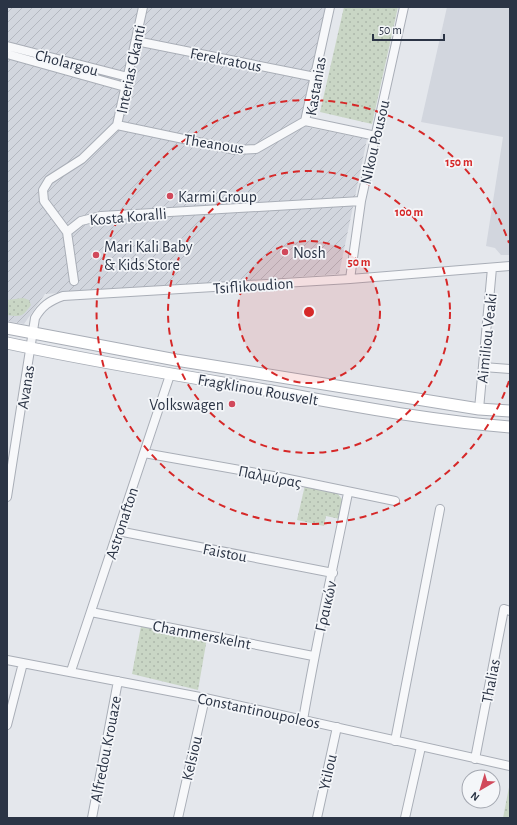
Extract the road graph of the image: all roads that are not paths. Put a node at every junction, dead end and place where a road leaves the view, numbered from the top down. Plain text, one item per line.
1 (143, 7) edge
2 (330, 7) edge
3 (404, 7) edge
4 (136, 41) junction
5 (7, 46) edge
6 (7, 54) edge
7 (128, 77) junction
8 (315, 77) junction
9 (125, 87) junction
10 (305, 121) junction
11 (117, 125) junction
12 (376, 136) junction
13 (361, 201) junction
14 (67, 232) junction
15 (510, 266) edge
16 (492, 268) junction
17 (350, 279) junction
18 (74, 280) dead end
19 (7, 328) edge
20 (32, 332) junction
21 (7, 343) edge
22 (31, 348) junction
23 (483, 367) junction
24 (510, 369) edge
25 (170, 375) junction
26 (479, 409) junction
27 (510, 411) edge
28 (510, 426) edge
29 (144, 453) junction
30 (348, 493) junction
31 (7, 497) edge
32 (395, 501) dead end
33 (440, 509) dead end
34 (118, 531) junction
35 (333, 573) junction
36 (510, 610) edge
37 (92, 612) junction
38 (313, 656) junction
39 (7, 660) edge
40 (23, 663) junction
41 (71, 671) junction
42 (118, 681) junction
43 (205, 698) junction
44 (303, 720) junction
45 (7, 725) edge
46 (337, 727) junction
47 (395, 741) junction
48 (420, 747) junction
49 (475, 759) junction
50 (510, 766) edge
51 (92, 818) edge
52 (178, 818) edge
53 (317, 818) edge
54 (405, 818) edge

1 - 4 street, Interias Gkanti
2 - 8 street, Kastanias
3 - 12 street, Nikou Pousou
4 - 7 street, Interias Gkanti
4 - 8 street, Ferekratous
5 - 7 street, Cholargou
6 - 9 street, Cholargou
7 - 9 street, Interias Gkanti
8 - 10 street, Kastanias
9 - 11 street, Interias Gkanti
10 - 11 street, Theanous
10 - 12 street, Kastanias
11 - 14 street, Interias Gkanti
12 - 13 street, Nikou Pousou
13 - 14 street, Kosta Koralli
13 - 17 street, Nikou Pousou
14 - 18 street, Interias Gkanti
15 - 16 street, Tsiflikoudion
16 - 17 street, Tsiflikoudion
16 - 23 street, Aimiliou Veaki
17 - 20 street, Tsiflikoudion
19 - 20 main road, Fragklinou Rousvelt
20 - 22 street, Tsiflikoudion
20 - 26 main road, Fragklinou Rousvelt
21 - 22 main road, Fragklinou Rousvelt
22 - 25 main road, Fragklinou Rousvelt
22 - 31 street, Avanas
23 - 24 street
23 - 26 street, Aimiliou Veaki
25 - 28 main road, Fragklinou Rousvelt
25 - 29 street, Astronafton
26 - 27 main road, Fragklinou Rousvelt
29 - 30 street, Παλμύρας
29 - 34 street, Astronafton
30 - 32 street, Παλμύρας
30 - 35 street, Γραικών
33 - 47 street
34 - 35 street, Faistou
34 - 37 street, Astronafton
35 - 38 street, Γραικών
36 - 49 street, Thalias
37 - 38 street, Chammerskelnt
37 - 41 street, Astronafton
38 - 44 street, Γραικών
39 - 40 street, Constantinoupoleos
40 - 41 street, Constantinoupoleos
40 - 45 street
41 - 42 street, Constantinoupoleos
42 - 43 street, Constantinoupoleos
42 - 51 street, Alfredou Krouaze
43 - 44 street, Constantinoupoleos
43 - 52 street, Kelsiou
44 - 46 street, Constantinoupoleos
46 - 47 street, Constantinoupoleos
46 - 53 street, Ytilou
47 - 48 street, Constantinoupoleos
48 - 49 street, Constantinoupoleos
48 - 54 street
49 - 50 street, Constantinoupoleos

